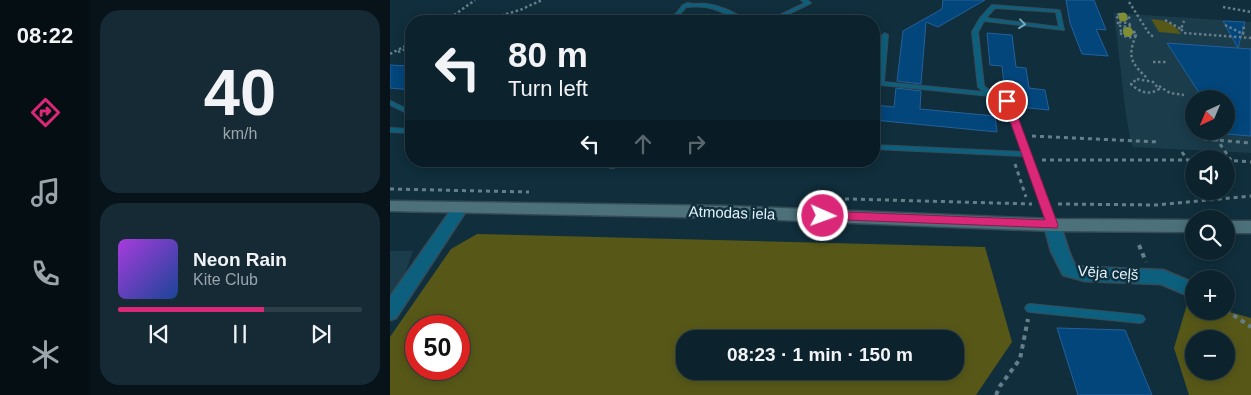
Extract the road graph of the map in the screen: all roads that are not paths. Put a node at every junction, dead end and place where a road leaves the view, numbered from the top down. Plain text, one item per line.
1 (700, 0) edge
2 (803, 0) edge
3 (685, 6) junction
4 (677, 15) edge
5 (733, 15) edge
6 (783, 15) edge
7 (982, 19) junction
8 (885, 35) dead end
9 (991, 94) junction
10 (390, 103) edge
11 (405, 110) edge
12 (390, 130) edge
13 (405, 131) edge
14 (880, 147) edge
15 (1026, 156) junction
16 (390, 206) edge
17 (461, 207) junction
18 (1052, 225) junction
19 (1185, 226) edge
20 (1235, 227) edge
21 (1251, 227) edge
22 (1185, 287) edge
23 (1030, 308) road end
24 (390, 312) edge
25 (1140, 319) dead end

1 - 3 lane
2 - 6 lane
3 - 4 lane
3 - 5 lane
7 -> 7 lane
7 - 9 lane
8 - 9 lane
9 - 15 lane
10 - 11 lane
12 - 13 lane
14 - 15 lane
15 - 18 lane
16 - 17 main road, Atmodas iela
17 - 18 main road, Atmodas iela
17 - 24 street
18 - 19 main road, Atmodas iela
18 - 22 street, Vēja ceļš
20 - 21 main road
23 - 25 lane

